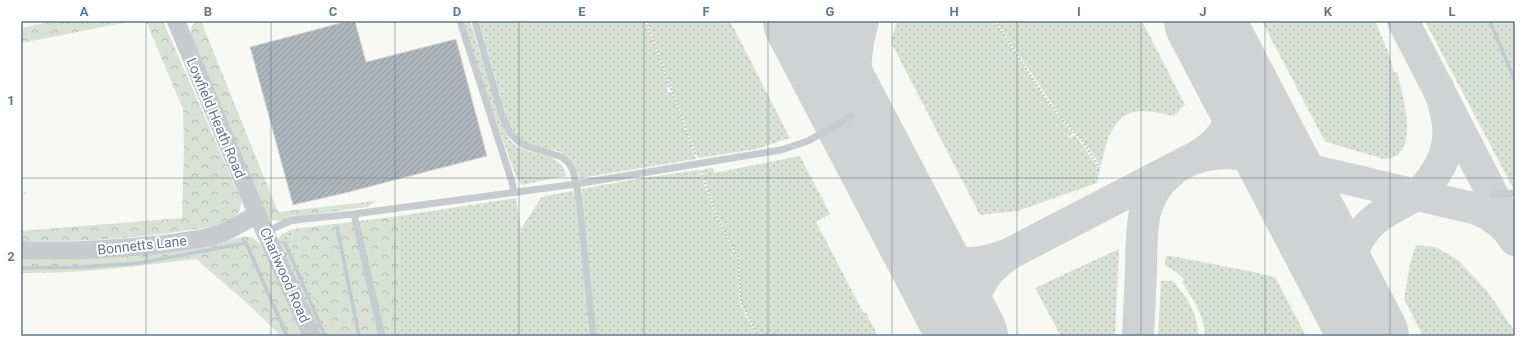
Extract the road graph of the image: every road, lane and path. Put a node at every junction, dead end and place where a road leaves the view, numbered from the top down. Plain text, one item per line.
1 (176, 21) edge
2 (460, 21) edge
3 (475, 21) edge
4 (646, 21) edge
5 (995, 21) edge
6 (852, 116) dead end
7 (699, 164) junction
8 (1100, 168) dead end
9 (576, 184) junction
10 (21, 192) edge
11 (514, 192) junction
12 (26, 193) dead end
13 (1515, 193) edge
14 (1494, 195) dead end
15 (257, 214) junction
16 (354, 214) junction
17 (265, 232) junction
18 (21, 250) edge
19 (312, 336) edge
20 (382, 336) edge
21 (593, 336) edge
22 (758, 336) edge

1 - 15 street, Lowfield Heath Road
2 - 11 lane
3 - 9 lane
4 - 7 path
5 - 8 path
6 - 7 lane
7 - 9 lane
7 - 22 path
9 - 11 lane
9 - 21 lane
10 - 12 path
11 - 16 lane
13 - 14 lane
15 - 17 street, Charlwood Road
15 - 18 street, Bonnetts Lane
16 - 17 lane
16 - 20 lane
17 - 19 street, Charlwood Road

